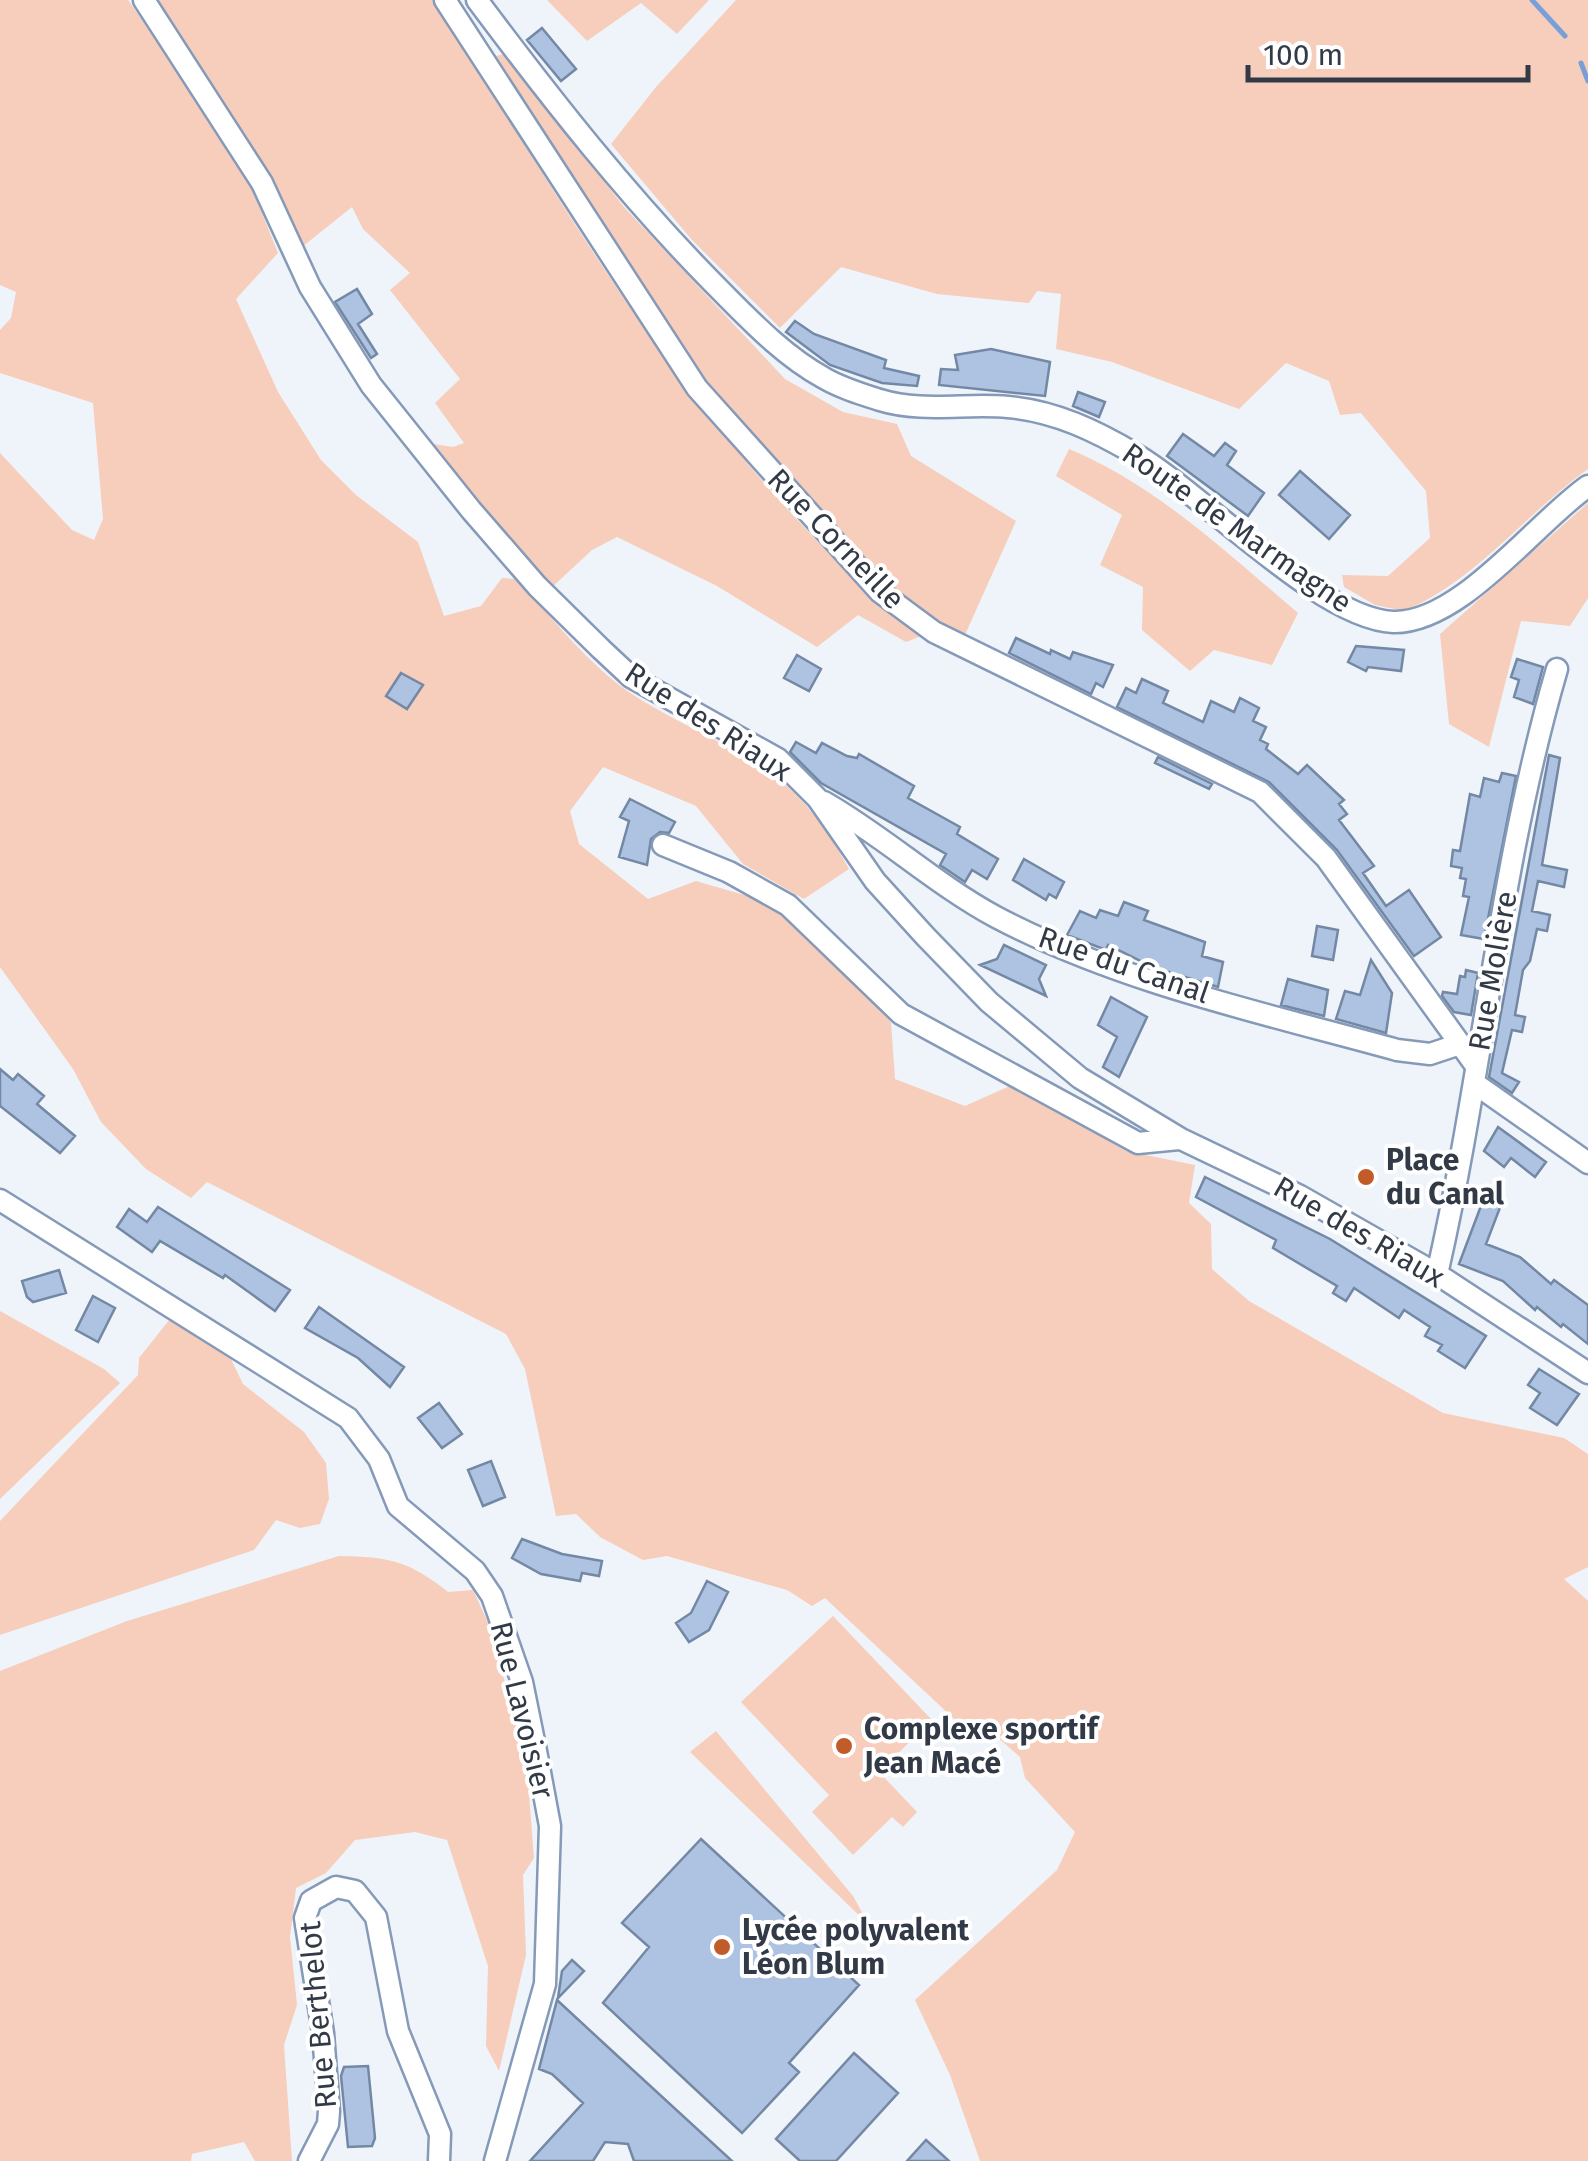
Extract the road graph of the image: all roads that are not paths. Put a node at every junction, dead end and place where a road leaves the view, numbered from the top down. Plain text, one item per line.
1 (144, 0) edge
2 (444, 0) edge
3 (477, 0) edge
4 (1588, 486) edge
5 (1558, 669) dead end
6 (818, 799) junction
7 (664, 845) dead end
8 (1460, 1044) junction
9 (1475, 1075) junction
10 (1181, 1139) junction
11 (1588, 1163) edge
12 (0, 1200) edge
13 (1437, 1274) junction
14 (1588, 1373) edge
15 (309, 2161) edge
16 (439, 2161) edge
17 (495, 2161) edge

1 - 6 street, Rue des Riaux
2 - 8 street, Rue Corneille
3 - 4 street, Route de Marmagne
5 - 9 street, Rue Molière
6 - 8 street, Rue du Canal
6 - 10 street, Rue des Riaux
7 - 10 street
8 - 9 street, Rue Corneille
9 - 11 street, Rue Corneille
9 - 13 street, Rue Molière
10 - 13 street, Rue des Riaux
12 - 17 street, Rue Lavoisier
13 - 14 street, Rue des Riaux
15 - 16 street, Rue Berthelot

